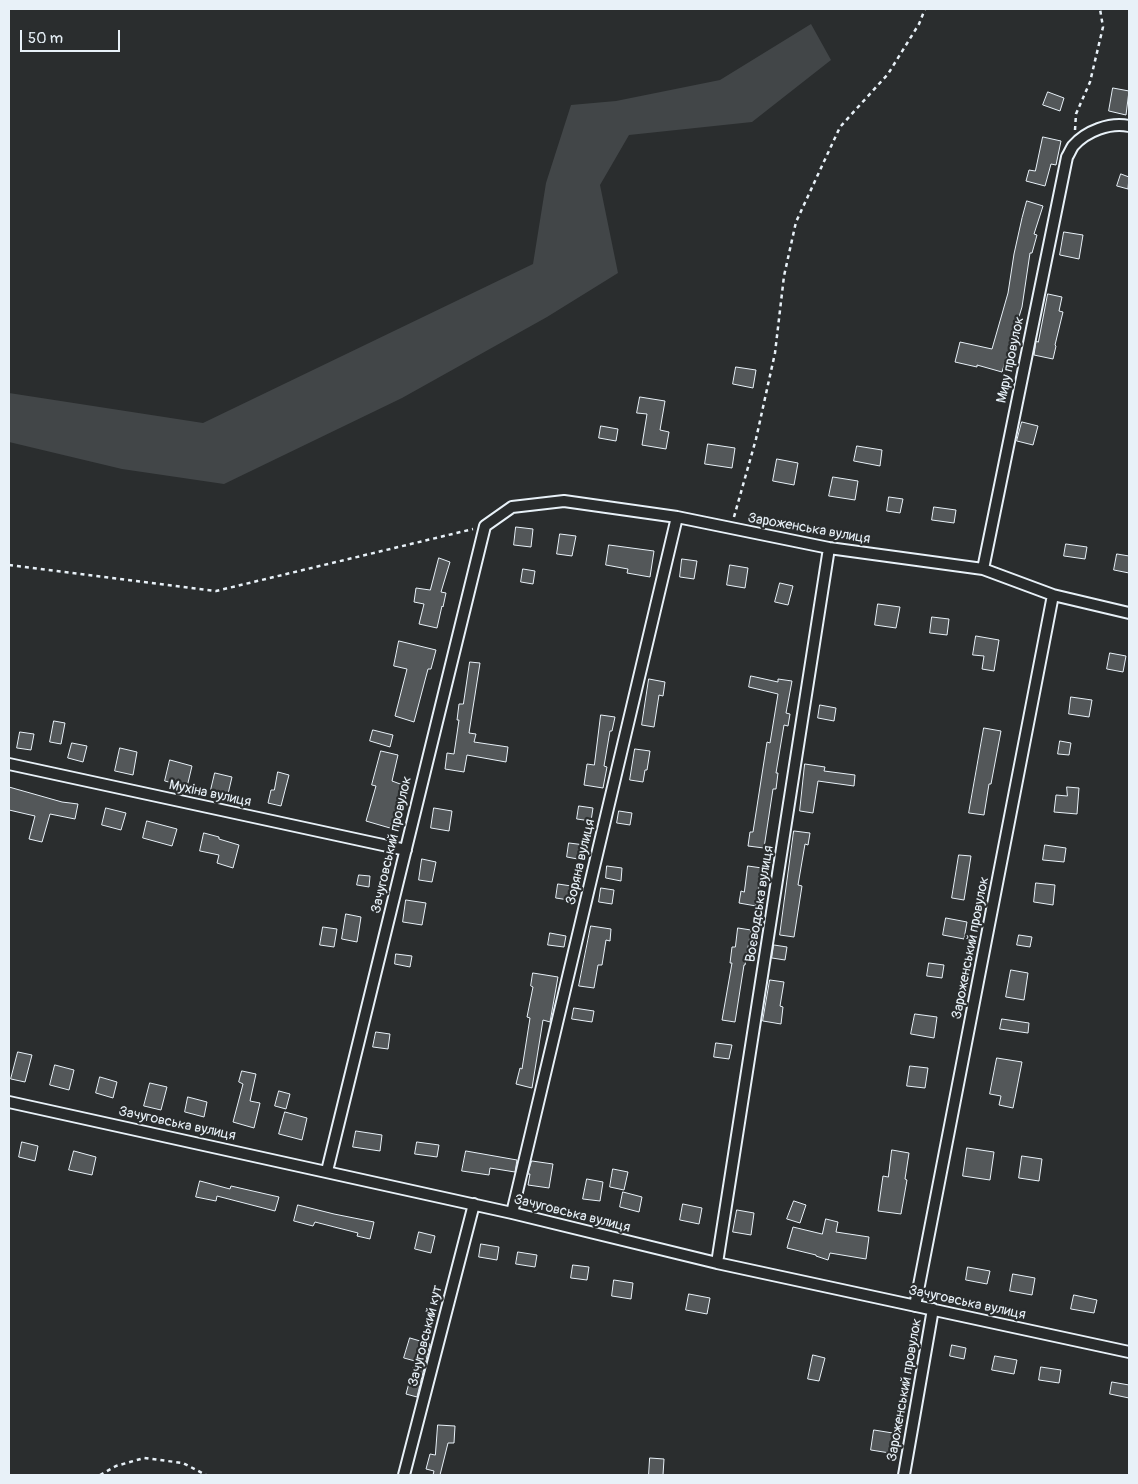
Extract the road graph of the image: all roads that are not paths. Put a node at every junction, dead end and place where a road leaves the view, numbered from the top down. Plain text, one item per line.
1 (1129, 126) edge
2 (677, 517) junction
3 (485, 526) joint
4 (829, 548) junction
5 (983, 570) junction
6 (1053, 595) junction
7 (1129, 613) edge
8 (9, 764) edge
9 (406, 850) junction
10 (9, 1102) edge
11 (327, 1171) junction
12 (474, 1204) junction
13 (512, 1213) junction
14 (717, 1263) junction
15 (915, 1306) junction
16 (933, 1309) junction
17 (1129, 1352) edge
18 (404, 1475) edge
19 (904, 1475) edge

1 - 5 street, Миру провулок
2 - 3 street, Зароженська вулиця
2 - 4 street, Зароженська вулиця
2 - 13 street, Зоряна вулиця
3 - 9 street, Зачуговський провулок
4 - 5 street, Зароженська вулиця
4 - 14 street, Воєводська вулиця
5 - 6 street, Зароженська вулиця
6 - 7 street, Зароженська вулиця
6 - 15 street, Зароженський провулок
8 - 9 street, Мухіна вулиця
9 - 11 street, Зачуговський провулок
10 - 11 street, Зачуговська вулиця
11 - 12 street, Зачуговська вулиця
12 - 13 street, Зачуговська вулиця
12 - 18 street, Зачуговський кут
13 - 14 street, Зачуговська вулиця
14 - 15 street, Зачуговська вулиця
15 - 16 street, Зачуговська вулиця
16 - 17 street, Зачуговська вулиця
16 - 19 street, Зароженський провулок

